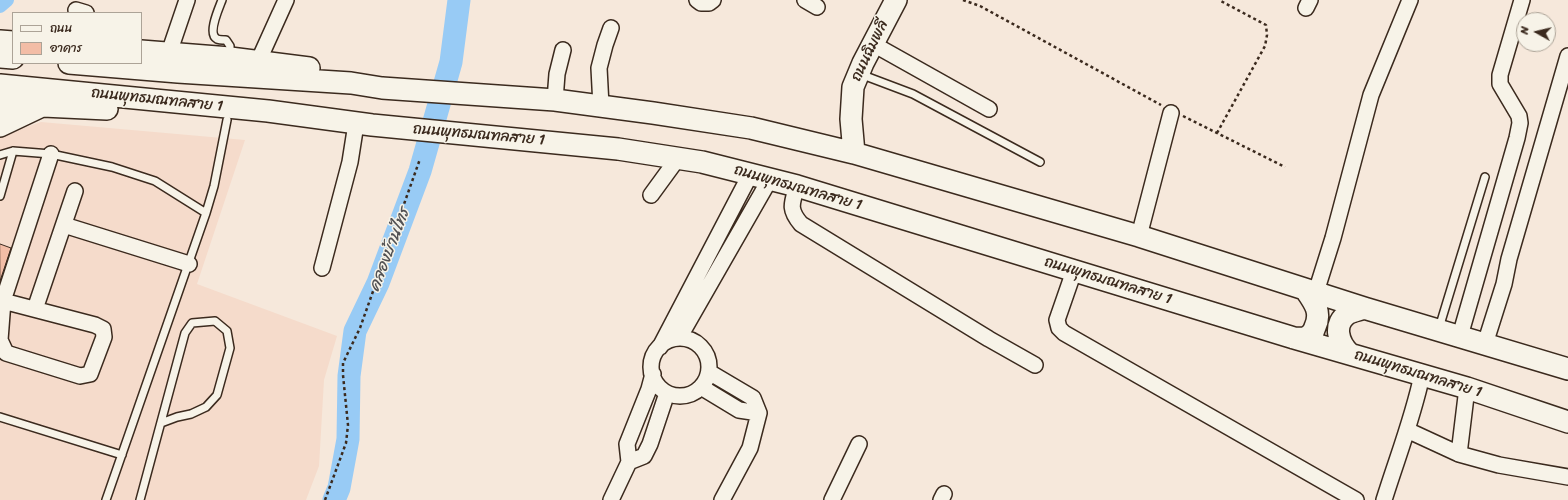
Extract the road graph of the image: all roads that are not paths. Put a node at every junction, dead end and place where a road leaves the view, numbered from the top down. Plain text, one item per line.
1 (187, 0) edge
2 (222, 0) edge
3 (286, 0) edge
4 (697, 0) edge
5 (713, 0) edge
6 (896, 0) edge
7 (1410, 0) edge
8 (1522, 0) edge
9 (611, 28) dead end
10 (0, 41) edge
11 (12, 42) edge
12 (873, 44) junction
13 (563, 50) dead end
14 (142, 51) edge
15 (170, 53) junction
16 (1568, 56) edge
17 (0, 57) edge
18 (12, 58) edge
19 (230, 58) junction
20 (258, 62) junction
21 (81, 64) edge
22 (858, 73) junction
23 (1565, 75) edge
24 (351, 83) junction
25 (0, 85) edge
26 (555, 100) junction
27 (0, 104) edge
28 (42, 106) junction
29 (601, 106) junction
30 (989, 109) dead end
31 (1174, 113) road end
32 (227, 120) junction
33 (356, 124) junction
34 (0, 126) edge
35 (13, 151) junction
36 (854, 153) junction
37 (51, 154) junction
38 (0, 155) edge
39 (678, 158) junction
40 (1040, 162) dead end
41 (761, 176) junction
42 (1485, 177) dead end
43 (797, 186) junction
44 (75, 191) dead end
45 (651, 195) dead end
46 (0, 196) edge
47 (206, 213) junction
48 (64, 225) junction
49 (1139, 236) junction
50 (189, 264) junction
51 (322, 268) dead end
52 (1074, 271) junction
53 (1310, 291) junction
54 (2, 301) edge
55 (1364, 308) junction
56 (36, 309) junction
57 (1438, 330) junction
58 (1460, 336) junction
59 (679, 338) junction
60 (1294, 338) junction
61 (1485, 344) junction
62 (660, 347) junction
63 (1350, 354) junction
64 (1035, 365) dead end
65 (1568, 368) edge
66 (709, 372) junction
67 (653, 374) junction
68 (1422, 375) junction
69 (702, 387) junction
70 (1467, 388) junction
71 (667, 393) junction
72 (759, 413) junction
73 (0, 417) edge
74 (1568, 422) edge
75 (161, 423) junction
76 (1407, 430) junction
77 (859, 444) dead end
78 (1458, 454) junction
79 (122, 455) junction
80 (629, 462) junction
81 (1568, 477) edge
82 (106, 500) edge
83 (140, 500) edge
84 (611, 500) edge
85 (722, 500) edge
86 (832, 500) edge
87 (1356, 500) edge
88 (1384, 500) edge

1 - 15 street
2 - 19 lane
3 - 20 street
4 - 5 street
6 - 12 main road, ถนนฉิมพลี
7 - 53 street
8 - 58 street
9 - 29 street
10 - 11 main road
12 - 22 main road, ถนนฉิมพลี
12 - 30 street
13 - 26 street
14 - 15 main road
15 - 19 main road
16 - 23 street
17 - 18 main road
19 - 20 main road
20 - 24 main road
21 - 24 main road, ถนนพุทธมณฑลสาย 1
22 - 36 main road, ถนนฉิมพลี
22 - 40 lane
23 - 61 street
24 - 26 main road, ถนนพุทธมณฑลสาย 1
25 - 33 main road, ถนนพุทธมณฑลสาย 1
26 - 29 main road, ถนนพุทธมณฑลสาย 1
27 - 28 main road
28 - 32 main road
28 - 34 main road
29 - 36 main road, ถนนพุทธมณฑลสาย 1
31 - 49 street
32 - 33 main road
32 - 47 lane
33 - 39 main road, ถนนพุทธมณฑลสาย 1
33 - 51 street
35 - 37 lane
35 - 38 lane
35 - 46 lane
36 - 49 main road, ถนนพุทธมณฑลสาย 1
37 - 47 lane
37 - 54 street
39 - 41 main road, ถนนพุทธมณฑลสาย 1
39 - 45 street
41 - 43 main road, ถนนพุทธมณฑลสาย 1
41 - 59 street
41 - 62 street
42 - 57 lane
43 - 52 main road, ถนนพุทธมณฑลสาย 1
43 - 64 street
44 - 48 street
47 - 50 lane
48 - 50 street
48 - 56 street
49 - 53 main road, ถนนพุทธมณฑลสาย 1
50 - 79 lane
52 - 60 main road, ถนนพุทธมณฑลสาย 1
52 - 87 street
53 - 55 main road, ถนนพุทธมณฑลสาย 1
53 - 60 main road
54 - 56 street
54 - 56 street
55 - 57 main road, ถนนพุทธมณฑลสาย 1
55 - 63 main road
57 - 58 main road, ถนนพุทธมณฑลสาย 1
58 - 61 main road, ถนนพุทธมณฑลสาย 1
59 - 62 street
59 - 66 street
60 - 63 main road, ถนนพุทธมณฑลสาย 1
61 - 65 main road, ถนนพุทธมณฑลสาย 1
62 - 67 street
63 - 68 main road, ถนนพุทธมณฑลสาย 1
66 - 69 street
66 - 72 street
67 - 71 street
67 - 80 street
68 - 70 main road, ถนนพุทธมณฑลสาย 1
68 - 76 street
69 - 71 street
69 - 72 street
70 - 74 main road, ถนนพุทธมณฑลสาย 1
70 - 78 street
71 - 80 street
72 - 85 street
73 - 79 lane
75 - 75 lane
75 - 83 lane
76 - 78 street
76 - 88 street
77 - 86 street
78 - 81 street
79 - 82 lane
80 - 84 street

